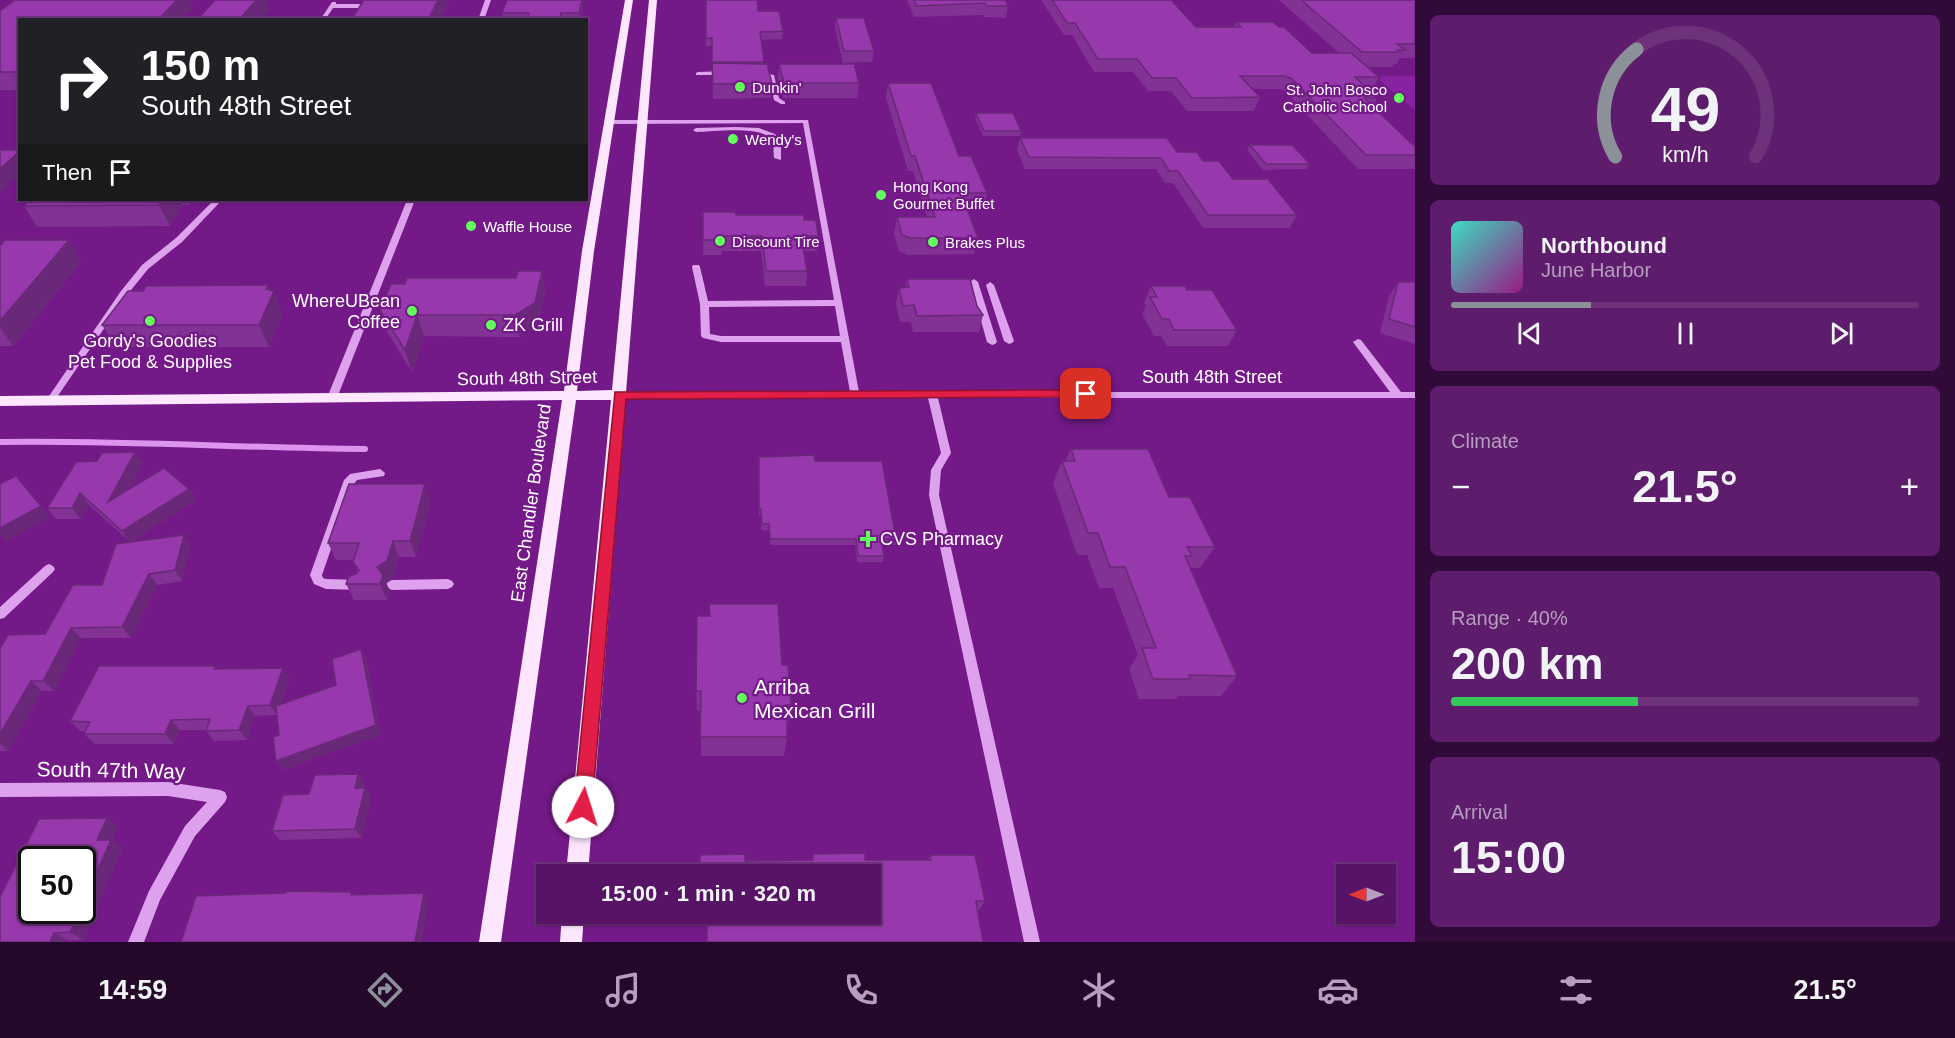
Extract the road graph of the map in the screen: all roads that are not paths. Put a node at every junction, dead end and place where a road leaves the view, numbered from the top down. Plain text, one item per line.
1 (336, 0) edge
2 (488, 0) edge
3 (629, 0) edge
4 (653, 0) edge
5 (331, 6) junction
6 (359, 6) edge
7 (323, 18) edge
8 (482, 18) edge
9 (734, 73) edge
10 (745, 73) edge
11 (698, 74) dead end
12 (783, 104) dead end
13 (608, 122) junction
14 (643, 122) junction
15 (696, 130) dead end
16 (778, 158) dead end
17 (217, 201) edge
18 (411, 201) edge
19 (696, 267) dead end
20 (979, 283) joint
21 (839, 303) junction
22 (704, 304) junction
23 (845, 339) junction
24 (1358, 342) dead end
25 (620, 395) junction
26 (855, 395) junction
27 (932, 395) junction
28 (1398, 395) junction
29 (1415, 395) edge
30 (569, 396) junction
31 (332, 398) junction
32 (0, 401) edge
33 (50, 401) junction
34 (380, 473) dead end
35 (49, 569) dead end
36 (448, 584) dead end
37 (359, 585) edge
38 (392, 585) dead end
39 (0, 614) edge
40 (0, 790) edge
41 (578, 864) edge
42 (572, 924) edge
43 (136, 942) edge
44 (490, 942) edge
45 (571, 942) edge
46 (1032, 942) edge

1 - 5 street
2 - 8 street
3 - 13 main road, East Chandler Boulevard
4 - 14 main road
5 - 6 street
5 - 7 street
9 - 11 street
10 - 12 street
13 - 14 street
13 - 30 main road, East Chandler Boulevard
14 - 21 street
14 - 25 main road
15 - 16 street
17 - 33 street
18 - 31 street
19 - 22 street
20 - 20 street
21 - 22 street
21 - 23 street
22 - 23 street
23 - 26 street
24 - 28 street
25 - 26 street, South 48th Street
25 - 30 main road, South 48th Street
25 - 41 main road
26 - 27 street, South 48th Street
27 - 28 street, South 48th Street
27 - 46 street
28 - 29 street, South 48th Street
30 - 31 main road, South 48th Street
30 - 44 main road, East Chandler Boulevard
31 - 33 main road, South 48th Street
32 - 33 main road, South 48th Street
34 - 37 street
35 - 39 street
36 - 38 street
40 - 43 street, South 47th Way
42 - 45 main road

